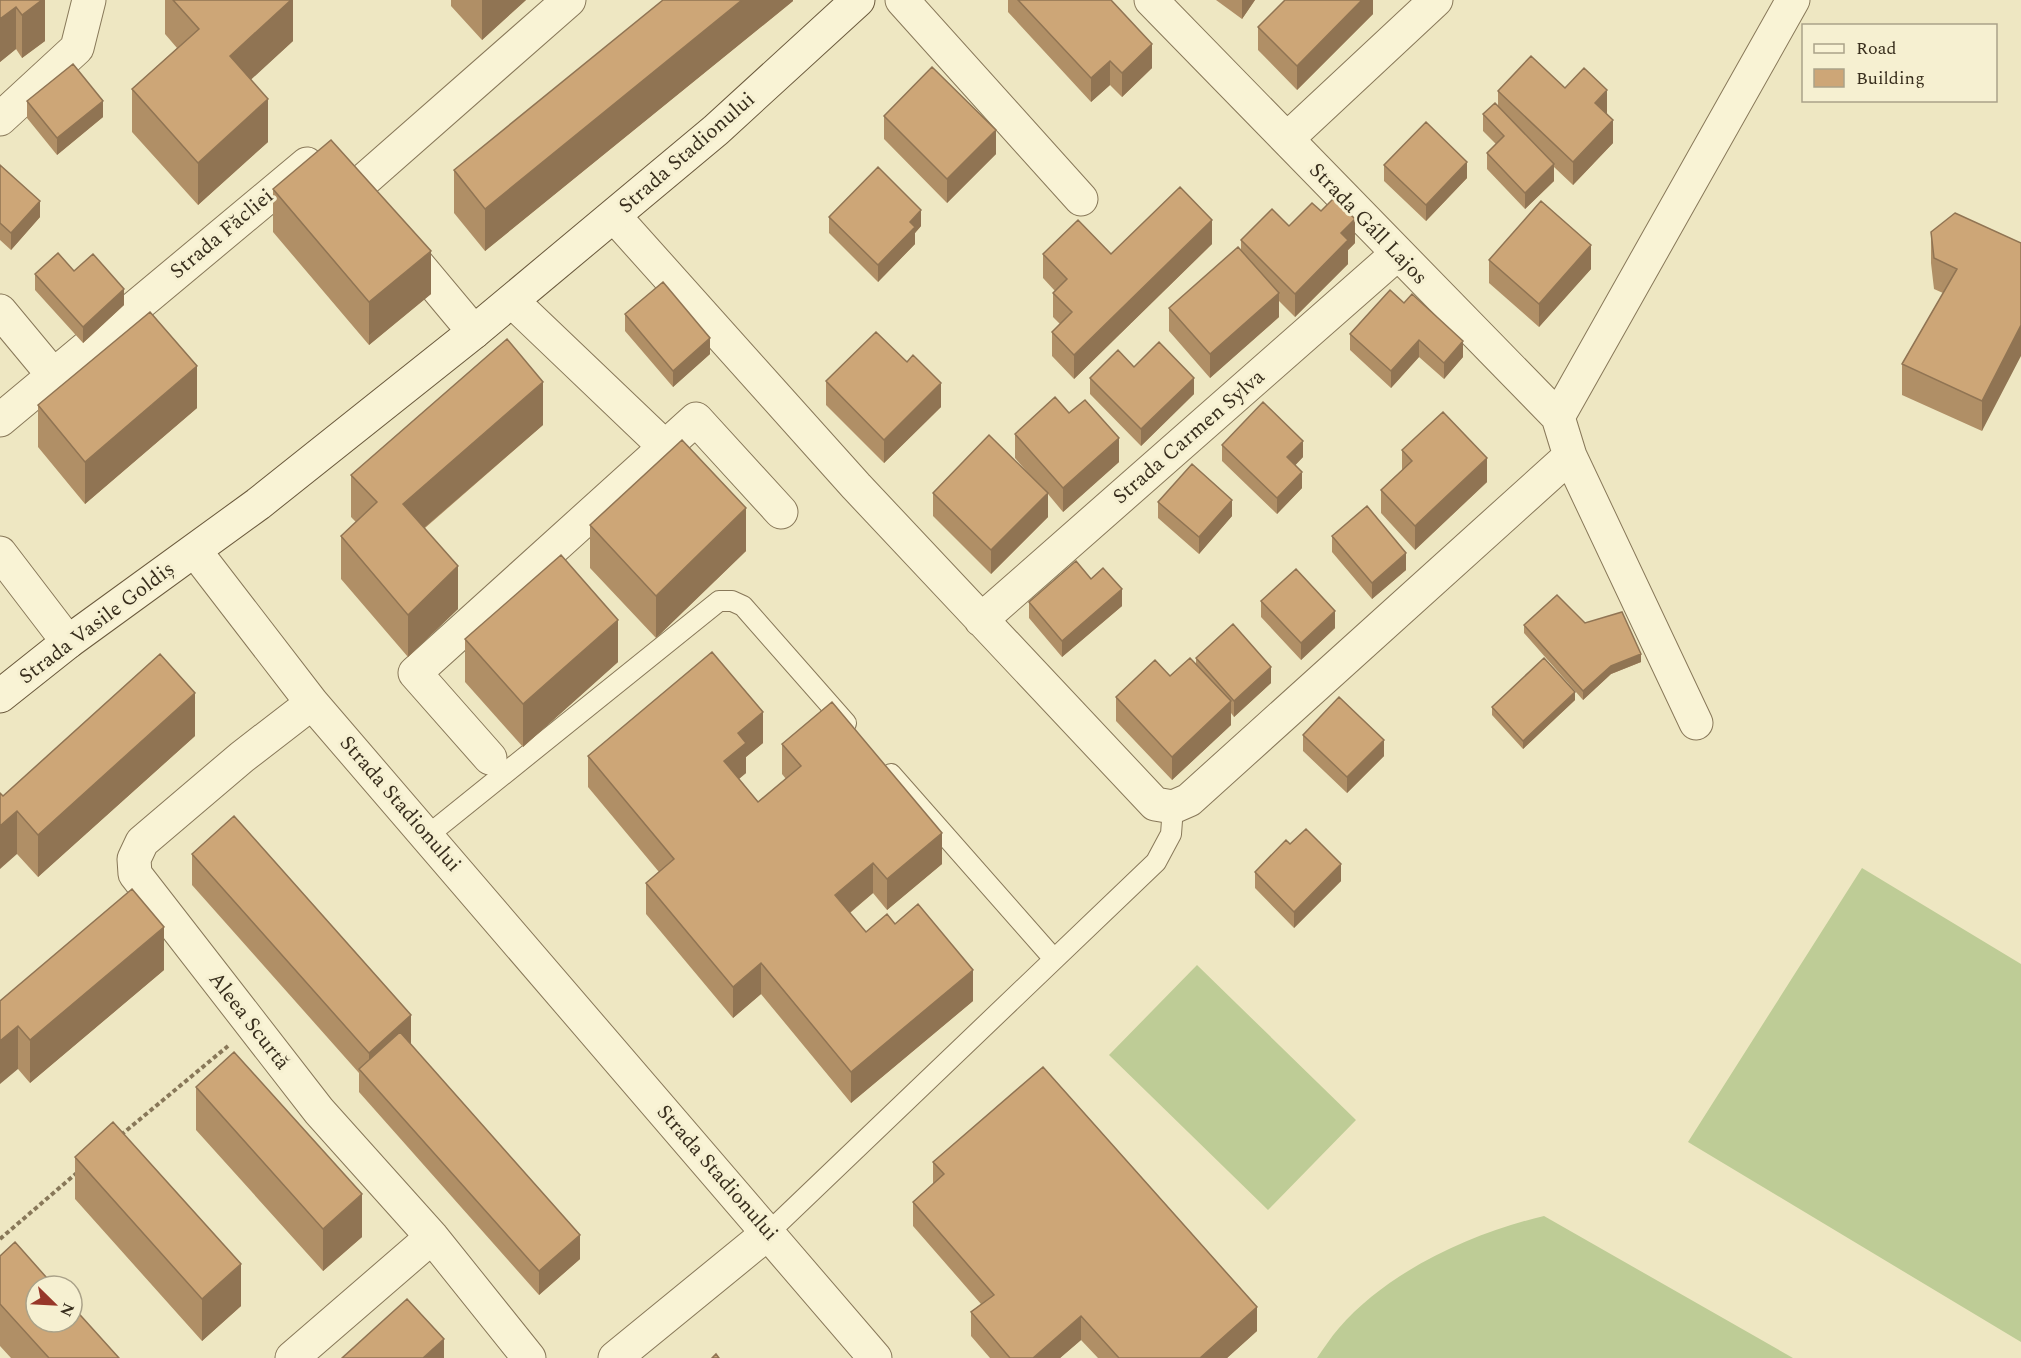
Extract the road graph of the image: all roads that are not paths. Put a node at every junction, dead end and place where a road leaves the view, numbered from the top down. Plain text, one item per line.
1 (88, 0) edge
2 (569, 0) edge
3 (902, 0) edge
4 (1150, 0) edge
5 (1436, 0) edge
6 (1794, 0) edge
7 (847, 4) edge
8 (0, 119) edge
9 (1287, 139) junction
10 (1081, 200) dead end
11 (369, 207) junction
12 (614, 216) junction
13 (1396, 254) junction
14 (512, 301) junction
15 (0, 311) edge
16 (474, 332) junction
17 (54, 376) junction
18 (1558, 417) junction
19 (0, 420) edge
20 (665, 447) junction
21 (1570, 456) junction
22 (781, 512) dead end
23 (195, 551) junction
24 (0, 553) edge
25 (981, 620) junction
26 (68, 642) junction
27 (0, 696) edge
28 (312, 703) junction
29 (1696, 723) dead end
30 (860, 738) edge
31 (875, 756) edge
32 (490, 758) dead end
33 (1173, 807) junction
34 (427, 836) junction
35 (1054, 959) junction
36 (768, 1233) junction
37 (432, 1237) junction
38 (292, 1358) edge
39 (529, 1358) edge
40 (615, 1358) edge
41 (875, 1358) edge

1 - 8 street
2 - 11 street
3 - 10 street
4 - 9 street, Strada Gáll Lajos
5 - 9 street
6 - 18 street
7 - 12 street, Strada Stadionului
9 - 13 street, Strada Gáll Lajos
11 - 16 street, Strada Făcliei
11 - 17 street, Strada Făcliei
12 - 14 street, Strada Stadionului
12 - 25 street
13 - 18 street, Strada Gáll Lajos
13 - 25 street, Strada Carmen Sylva
14 - 16 street, Strada Stadionului
14 - 20 street
15 - 17 street
16 - 23 street, Strada Stadionului
17 - 19 street
18 - 21 street, Strada Gáll Lajos
20 - 22 street
20 - 32 street
21 - 29 street, Strada Gáll Lajos
21 - 33 street
23 - 26 street, Strada Vasile Goldiș
23 - 28 street, Strada Stadionului
24 - 26 street
25 - 33 street
26 - 27 street, Strada Vasile Goldiș
28 - 34 street, Strada Stadionului
28 - 37 street, Aleea Scurtă
30 - 34 lane
31 - 35 lane
33 - 35 lane
34 - 36 street, Strada Stadionului
35 - 36 lane
36 - 40 street
36 - 41 street, Strada Stadionului
37 - 38 street
37 - 39 street, Aleea Scurtă

